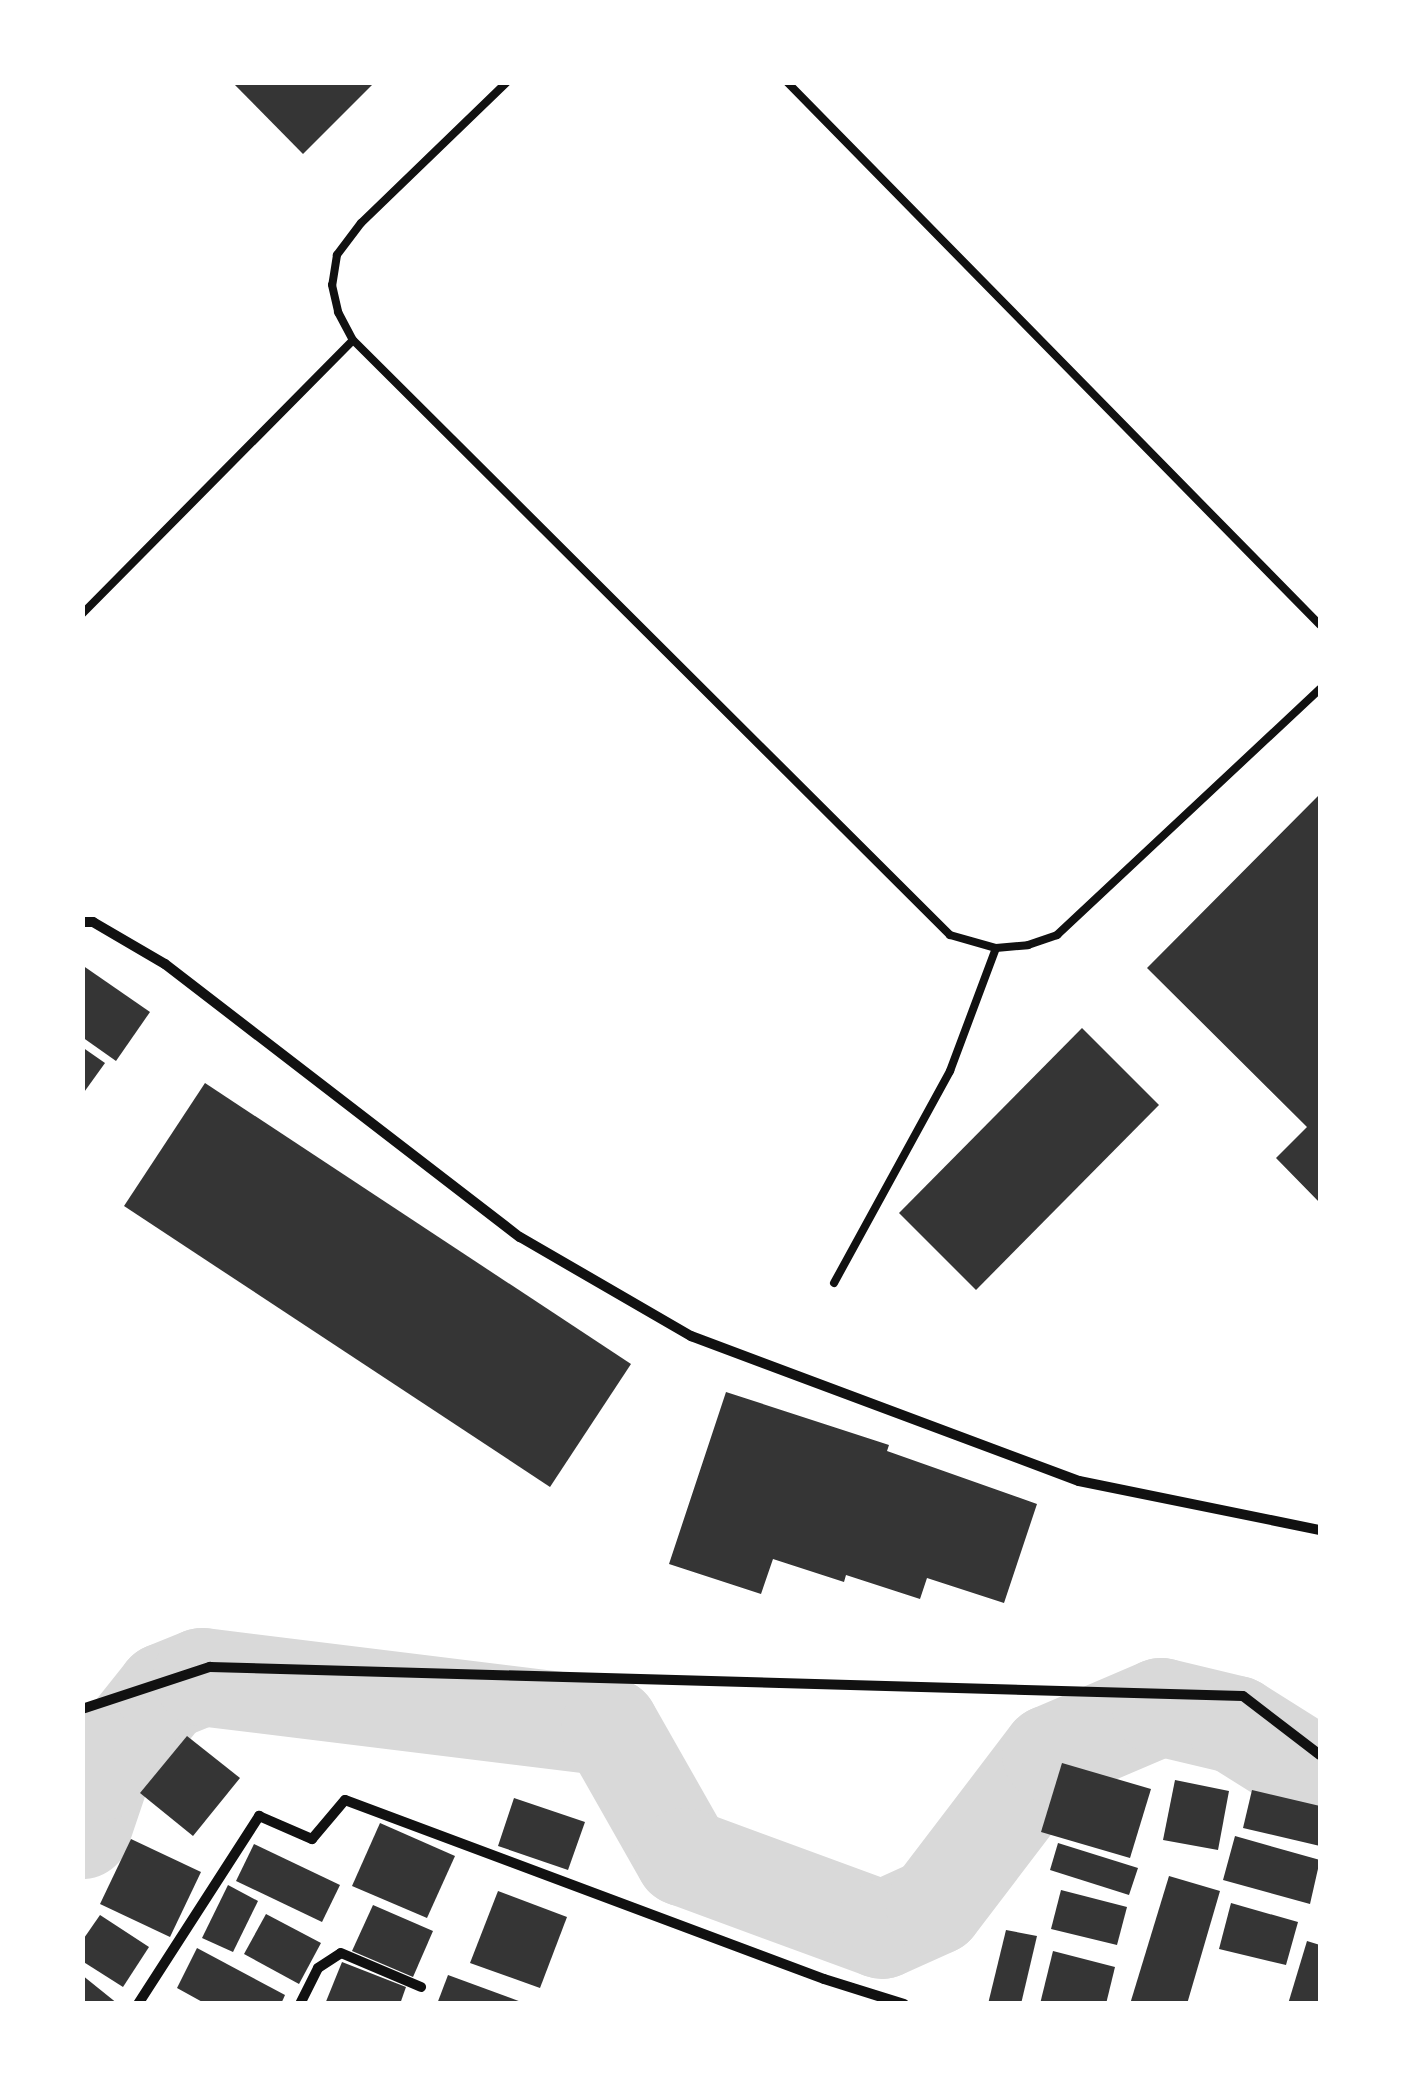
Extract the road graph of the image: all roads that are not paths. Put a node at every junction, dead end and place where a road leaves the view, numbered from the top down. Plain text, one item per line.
1 (507, 82) edge
2 (786, 82) edge
3 (353, 340) junction
4 (82, 614) edge
5 (1320, 625) edge
6 (1320, 689) edge
7 (82, 922) edge
8 (996, 948) junction
9 (834, 1283) dead end
10 (1320, 1530) edge
11 (82, 1710) edge
12 (1320, 1755) edge
13 (421, 1987) dead end
14 (138, 2004) edge
15 (300, 2004) edge
16 (904, 2004) edge

1 - 3 lane
2 - 5 lane
3 - 4 lane
3 - 8 lane
6 - 8 lane
7 - 10 street
8 - 9 lane
11 - 12 street
13 - 15 street
14 - 16 street

